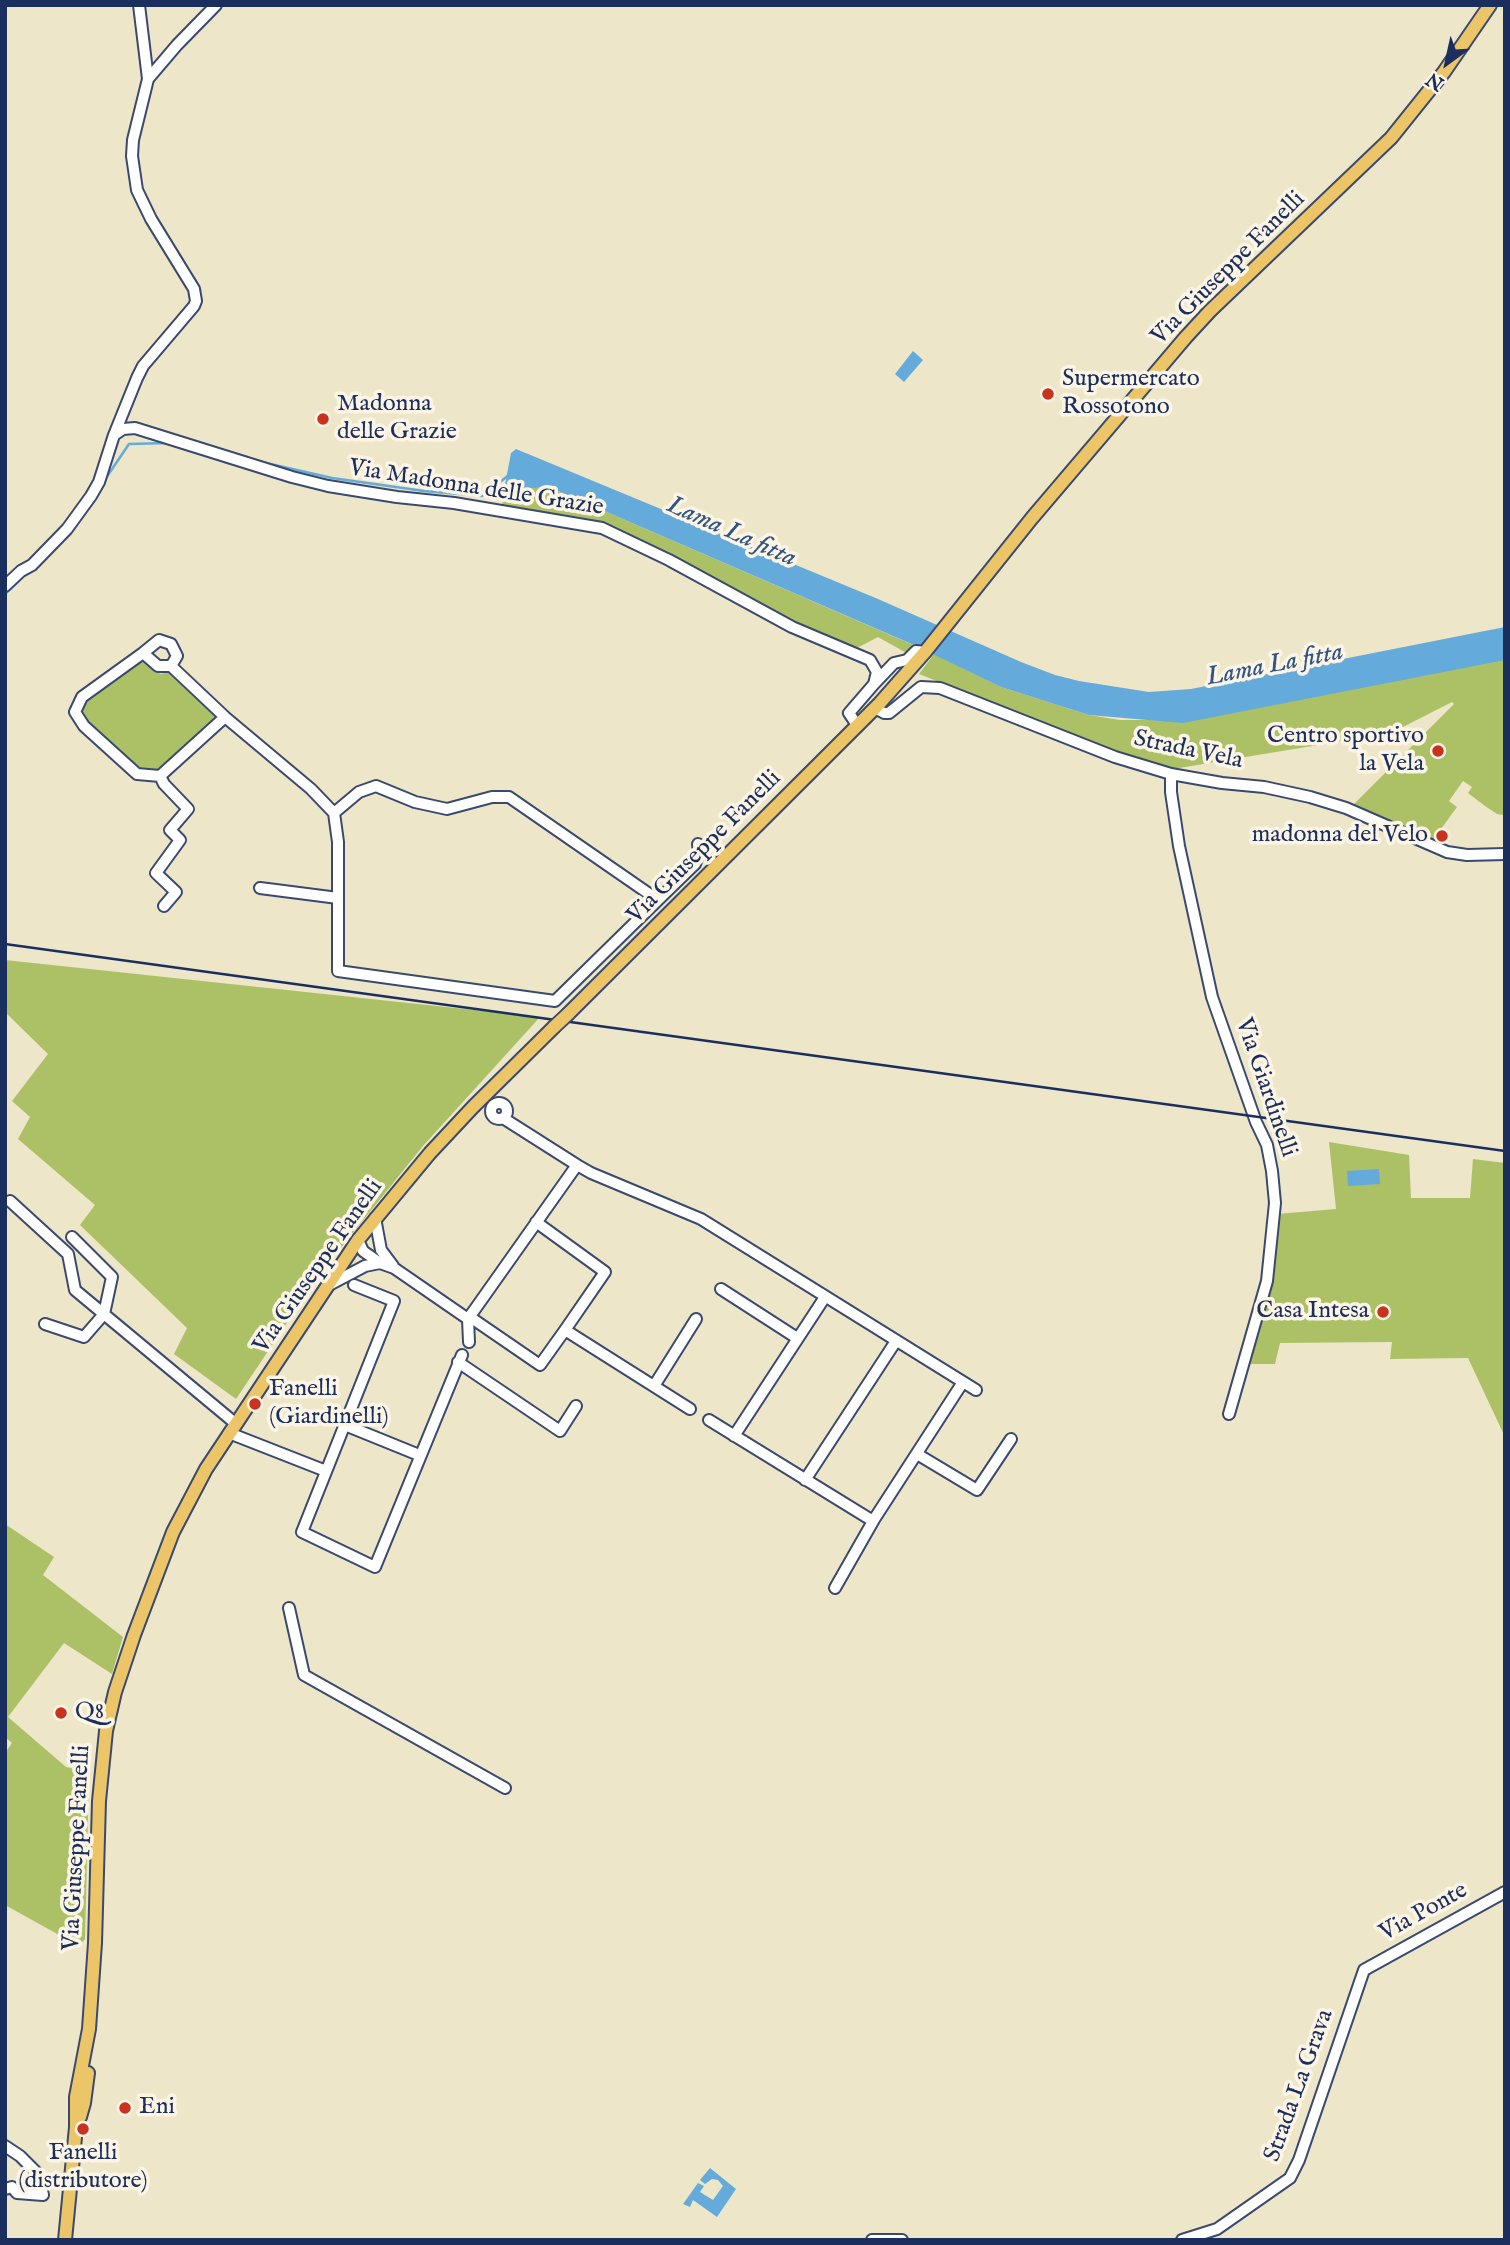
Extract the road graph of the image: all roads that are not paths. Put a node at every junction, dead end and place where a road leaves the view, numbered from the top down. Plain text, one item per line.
1 (139, 5) edge
2 (216, 5) edge
3 (1490, 5) edge
4 (148, 79) junction
5 (127, 402) junction
6 (141, 429) junction
7 (114, 435) junction
8 (5, 586) edge
9 (925, 652) junction
10 (143, 653) junction
11 (171, 666) junction
12 (874, 684) junction
13 (874, 708) junction
14 (225, 717) junction
15 (857, 726) junction
16 (1171, 774) junction
17 (160, 776) junction
18 (334, 813) junction
19 (698, 844) dead end
20 (1505, 854) edge
21 (260, 888) dead end
22 (338, 898) junction
23 (658, 900) junction
24 (164, 906) dead end
25 (503, 1118) dead end
26 (577, 1165) junction
27 (10, 1201) dead end
28 (375, 1218) junction
29 (537, 1222) junction
30 (72, 1237) dead end
31 (358, 1240) junction
32 (381, 1250) junction
33 (380, 1263) junction
34 (394, 1268) junction
35 (354, 1285) dead end
36 (327, 1286) junction
37 (721, 1289) dead end
38 (825, 1297) junction
39 (104, 1314) junction
40 (469, 1318) junction
41 (696, 1319) dead end
42 (45, 1324) dead end
43 (565, 1330) junction
44 (797, 1338) junction
45 (896, 1341) junction
46 (469, 1342) dead end
47 (963, 1382) junction
48 (654, 1386) junction
49 (976, 1390) dead end
50 (576, 1406) dead end
51 (690, 1409) dead end
52 (1228, 1415) dead end
53 (709, 1420) dead end
54 (345, 1425) junction
55 (232, 1428) junction
56 (734, 1436) junction
57 (1011, 1439) dead end
58 (917, 1454) junction
59 (419, 1455) junction
60 (327, 1471) junction
61 (804, 1480) junction
62 (873, 1521) junction
63 (835, 1588) dead end
64 (289, 1608) dead end
65 (505, 1788) dead end
66 (1505, 1892) edge
67 (1364, 1970) joint
68 (5, 2146) edge
69 (5, 2189) edge
70 (65, 2240) edge
71 (872, 2240) edge
72 (902, 2240) edge
73 (1182, 2240) edge

1 - 4 street
2 - 4 street
3 - 9 main road, Via Giuseppe Fanelli
4 - 5 street
5 - 6 street
5 - 7 street
6 - 7 street
6 - 12 street, Via Madonna delle Grazie
7 - 8 street
9 - 12 street
9 - 13 main road, Via Giuseppe Fanelli
10 - 11 street
10 - 11 street
10 - 17 street
11 - 14 street
12 - 15 street
13 - 15 main road, Via Giuseppe Fanelli
13 - 16 street, Strada Vela
14 - 17 street
14 - 18 street
15 - 28 main road, Via Giuseppe Fanelli, bridge
16 - 20 street, Strada Vela
16 - 52 street, Via Giardinelli
17 - 24 street
18 - 22 street
18 - 23 street
19 - 23 street
21 - 22 street
22 - 23 street
25 - 26 street
26 - 29 street
26 - 38 street
27 - 39 street
28 - 31 main road, Via Giuseppe Fanelli
28 - 32 street
29 - 40 street
29 - 43 street
30 - 39 street
31 - 32 street
31 - 33 street
31 - 36 main road, Via Giuseppe Fanelli
32 - 34 street
33 - 34 street
33 - 36 street
34 - 40 street
35 - 54 street
36 - 55 main road, Via Giuseppe Fanelli
37 - 44 street
38 - 44 street
38 - 45 street
39 - 42 street
39 - 55 street
40 - 43 street
40 - 46 street
41 - 48 street
43 - 48 street
44 - 56 street
45 - 47 street
45 - 61 street
47 - 49 street
47 - 58 street
47 - 62 street
48 - 51 street
50 - 59 street
53 - 56 street
54 - 59 street
54 - 60 street
55 - 60 street
55 - 70 main road, Via Giuseppe Fanelli
56 - 61 street
57 - 58 street
58 - 62 street
59 - 60 street
61 - 62 street
62 - 63 street
64 - 65 street
66 - 67 street, Via Ponte
67 - 73 street, Strada La Grava
68 - 69 street
71 - 72 street

